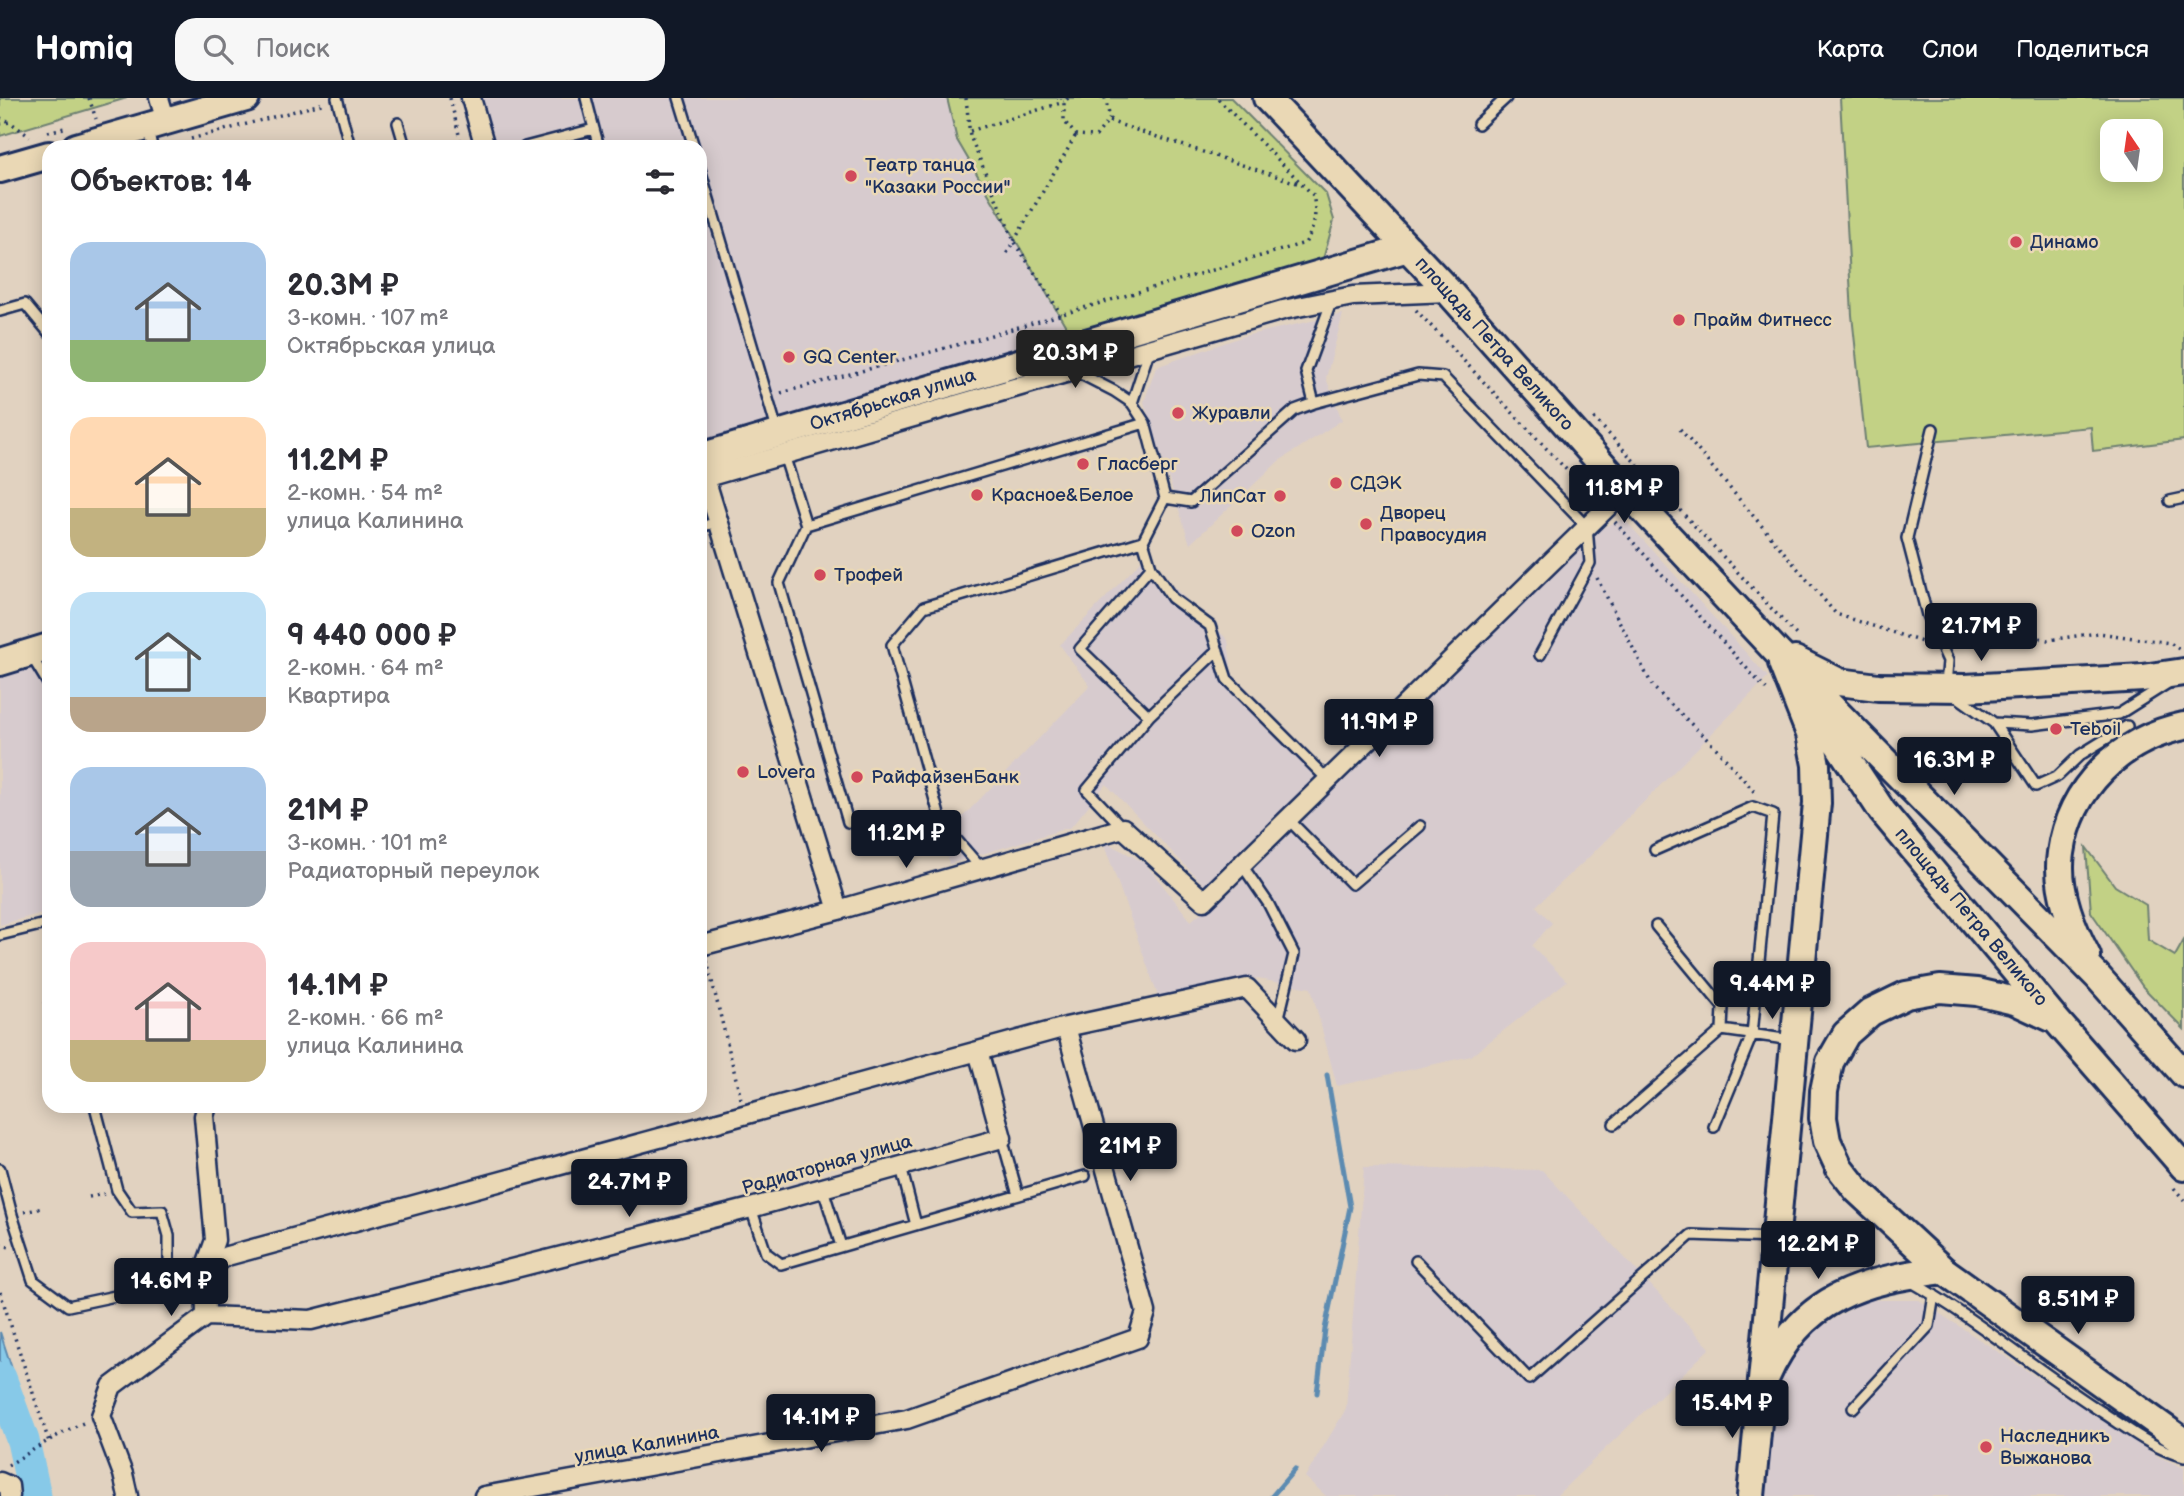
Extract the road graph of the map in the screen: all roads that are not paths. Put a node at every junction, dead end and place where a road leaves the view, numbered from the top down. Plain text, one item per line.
1 (246, 98) edge
2 (471, 98) edge
3 (586, 98) edge
4 (679, 98) edge
5 (1267, 98) edge
6 (1506, 98) edge
7 (337, 99) edge
8 (156, 123) edge
9 (398, 123) dead end
10 (1478, 124) dead end
11 (594, 129) junction
12 (71, 137) edge
13 (348, 140) edge
14 (403, 140) edge
15 (483, 140) edge
16 (552, 140) edge
17 (597, 140) edge
18 (692, 140) edge
19 (42, 157) edge
20 (0, 169) edge
21 (707, 193) edge
22 (1408, 248) junction
23 (1449, 292) junction
24 (1278, 299) junction
25 (1332, 300) junction
26 (0, 311) edge
27 (42, 325) edge
28 (1150, 348) junction
29 (1074, 370) junction
30 (1132, 402) junction
31 (1314, 403) junction
32 (1145, 423) junction
33 (1933, 429) dead end
34 (781, 444) junction
35 (707, 469) edge
36 (707, 487) edge
37 (1625, 490) junction
38 (1165, 498) junction
39 (2184, 498) edge
40 (2170, 501) dead end
41 (718, 522) junction
42 (707, 525) edge
43 (806, 526) junction
44 (1587, 527) junction
45 (1143, 541) junction
46 (1151, 567) junction
47 (40, 650) edge
48 (1218, 650) junction
49 (1777, 652) junction
50 (1540, 655) dead end
51 (0, 662) edge
52 (2184, 673) edge
53 (1945, 688) junction
54 (2119, 714) junction
55 (1149, 716) junction
56 (1994, 723) junction
57 (2184, 726) edge
58 (2133, 735) junction
59 (1329, 781) junction
60 (1289, 820) junction
61 (941, 822) junction
62 (1420, 826) dead end
63 (1123, 828) junction
64 (1655, 850) dead end
65 (1242, 865) junction
66 (981, 868) junction
67 (838, 910) junction
68 (42, 925) edge
69 (1656, 926) dead end
70 (0, 935) edge
71 (707, 942) edge
72 (2097, 976) junction
73 (2056, 1020) junction
74 (1279, 1021) junction
75 (1066, 1027) junction
76 (1721, 1030) junction
77 (1752, 1035) junction
78 (1296, 1040) dead end
79 (1794, 1040) junction
80 (978, 1051) junction
81 (2184, 1074) edge
82 (97, 1113) edge
83 (205, 1113) edge
84 (1614, 1124) dead end
85 (1714, 1127) dead end
86 (1002, 1138) junction
87 (901, 1167) junction
88 (2184, 1167) edge
89 (0, 1169) edge
90 (1085, 1176) dead end
91 (823, 1188) junction
92 (1018, 1195) junction
93 (751, 1208) junction
94 (916, 1225) junction
95 (1775, 1238) junction
96 (841, 1246) junction
97 (1416, 1261) dead end
98 (205, 1268) junction
99 (1942, 1270) junction
100 (1900, 1275) junction
101 (153, 1288) junction
102 (1934, 1295) junction
103 (206, 1316) junction
104 (1760, 1389) junction
105 (1853, 1408) dead end
106 (2184, 1442) edge
107 (2184, 1457) edge
108 (0, 1482) edge
109 (10, 1496) edge
110 (128, 1496) edge
111 (484, 1496) edge
112 (1751, 1496) edge

1 - 8 main road
2 - 15 street
3 - 11 lane
4 - 18 lane
5 - 22 main road, площадь Петра Великого
6 - 10 lane
7 - 13 lane
8 - 12 main road
9 - 14 lane
11 - 16 lane
11 - 17 lane
19 - 20 main road
21 - 34 lane
22 - 23 main road, площадь Петра Великого
22 - 24 main road, Октябрьская улица
23 - 25 street
23 - 37 main road, площадь Петра Великого
24 - 25 street
24 - 28 street
24 - 34 main road, Октябрьская улица
25 - 31 lane
26 - 27 lane
28 - 29 street
28 - 30 lane
29 - 30 lane
29 - 34 street
30 - 32 lane
31 - 38 lane
31 - 44 lane
32 - 38 lane
32 - 43 lane
33 - 53 lane
34 - 35 main road, Октябрьская улица
34 - 43 lane
36 - 41 street
37 - 44 street
37 - 49 main road, площадь Петра Великого
38 - 45 lane
39 - 40 lane
41 - 42 lane
41 - 67 street
43 - 61 lane
44 - 50 lane
44 - 59 street
45 - 46 lane
45 - 61 lane
46 - 48 lane
46 - 55 lane
47 - 51 main road
48 - 55 lane
48 - 59 lane
49 - 53 main road
49 - 72 main road, площадь Петра Великого
49 - 73 main road, площадь Петра Великого
49 - 79 main road
52 - 53 main road
52 - 54 lane
53 - 56 lane
54 - 56 lane
54 - 58 lane
55 - 63 lane
56 - 58 lane
57 - 58 main road
58 - 72 main road
59 - 60 street
60 - 62 lane
60 - 65 street
61 - 66 lane
63 - 65 street
63 - 66 street
64 - 77 lane
65 - 74 lane
66 - 67 street
67 - 71 street
68 - 70 lane
69 - 76 lane
72 - 81 main road, площадь Петра Великого
73 - 88 main road, площадь Петра Великого
73 - 99 main road
74 - 75 street
74 - 78 street
75 - 80 street
75 - 111 street, улица Калинина
76 - 77 lane
76 - 84 lane
77 - 79 lane
77 - 85 lane
79 - 95 main road
80 - 86 street
80 - 98 street
82 - 101 lane
83 - 98 street
86 - 87 street, Радиаторная улица
86 - 92 lane
87 - 91 street, Радиаторная улица
87 - 94 lane
89 - 101 lane
90 - 92 lane
91 - 93 street, Радиаторная улица
91 - 96 lane
92 - 94 lane
93 - 96 lane
93 - 103 street, Радиаторная улица
94 - 96 lane
95 - 97 lane
95 - 104 main road
98 - 101 lane
98 - 103 street
99 - 100 main road
99 - 106 main road
100 - 102 lane
100 - 104 main road
102 - 105 lane
102 - 107 lane
103 - 110 street
104 - 112 main road
108 - 109 street

